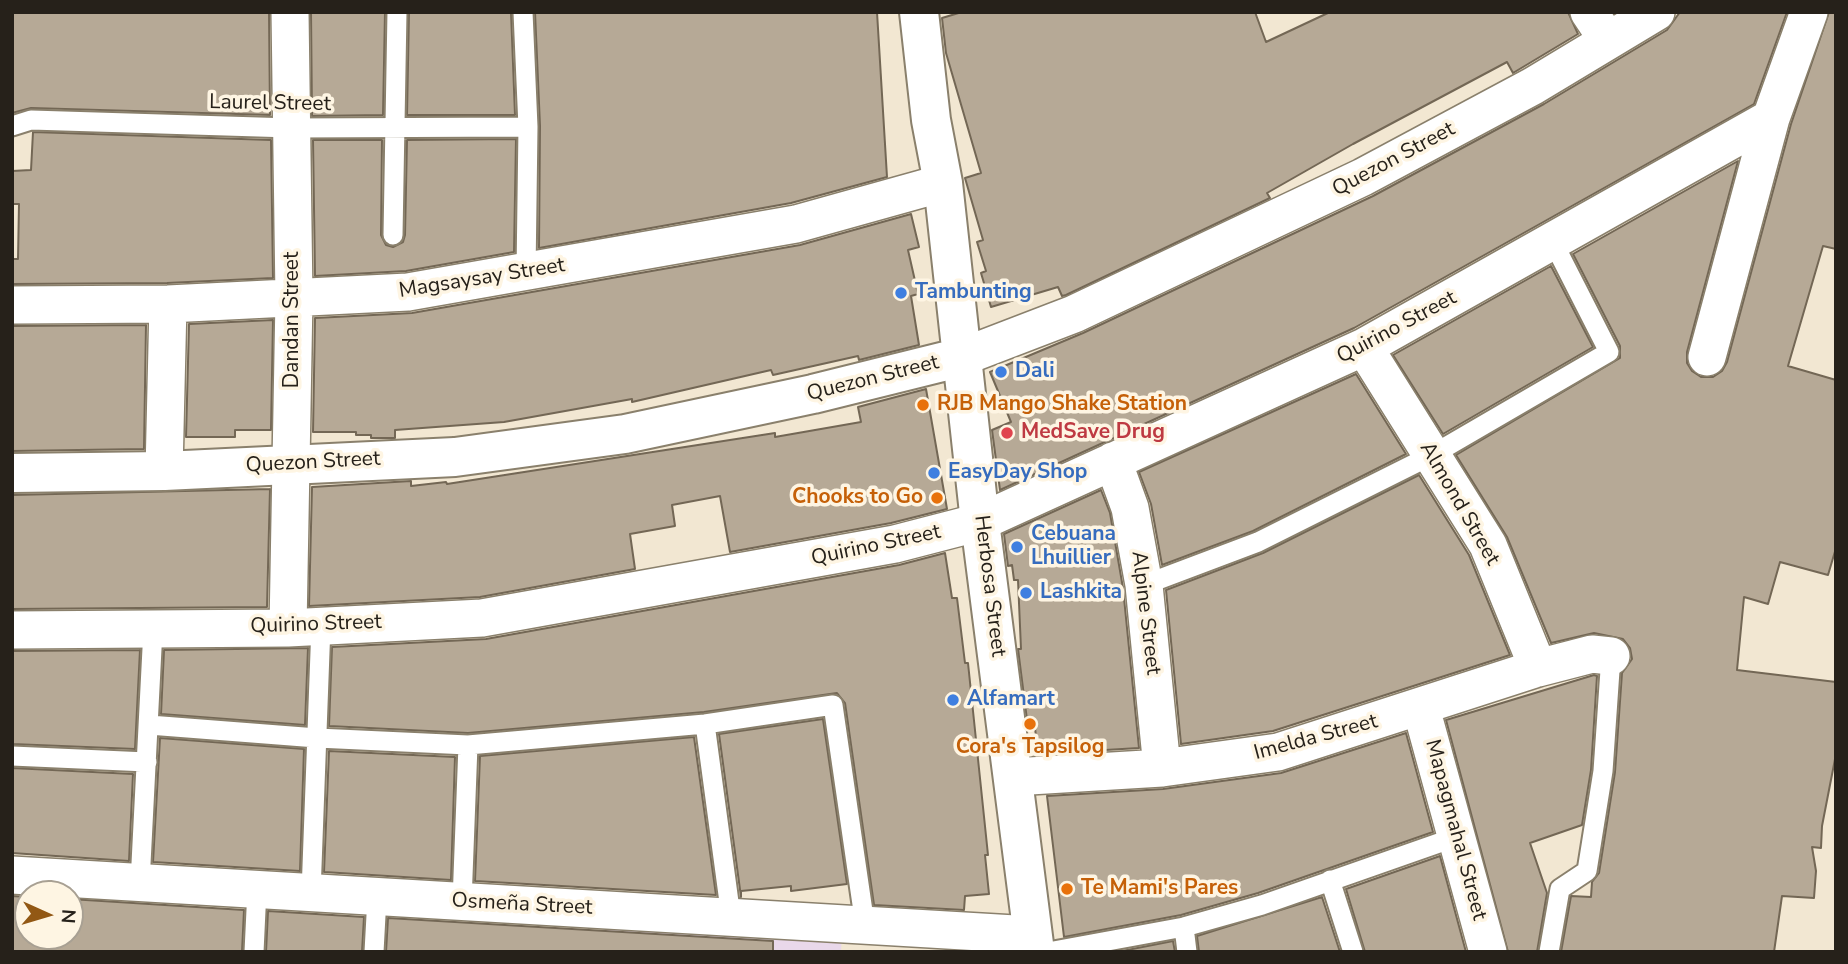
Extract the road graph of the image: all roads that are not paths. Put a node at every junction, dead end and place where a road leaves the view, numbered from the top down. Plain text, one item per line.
1 (290, 12) edge
2 (397, 12) edge
3 (523, 12) edge
4 (919, 12) edge
5 (1656, 12) edge
6 (1809, 12) edge
7 (1598, 26) edge
8 (1771, 118) junction
9 (12, 126) edge
10 (528, 127) junction
11 (291, 128) junction
12 (395, 128) junction
13 (943, 183) junction
14 (393, 235) dead end
15 (1552, 240) junction
16 (527, 273) junction
17 (294, 298) junction
18 (167, 304) junction
19 (12, 306) edge
20 (1364, 347) junction
21 (962, 357) junction
22 (1707, 357) dead end
23 (1432, 455) junction
24 (1113, 461) junction
25 (291, 463) junction
26 (164, 471) junction
27 (12, 473) edge
28 (980, 522) junction
29 (1144, 585) junction
30 (304, 626) junction
31 (153, 629) junction
32 (12, 630) edge
33 (1611, 656) joint
34 (1538, 668) junction
35 (1421, 708) junction
36 (705, 724) junction
37 (149, 725) junction
38 (317, 738) junction
39 (468, 745) junction
40 (12, 756) edge
41 (147, 762) junction
42 (1162, 768) junction
43 (1013, 777) junction
44 (1456, 836) junction
45 (12, 874) edge
46 (1330, 880) junction
47 (140, 883) junction
48 (257, 889) junction
49 (311, 892) junction
50 (377, 897) junction
51 (462, 902) junction
52 (731, 917) junction
53 (865, 925) junction
54 (1184, 927) junction
55 (1038, 946) edge
56 (254, 952) edge
57 (374, 952) edge
58 (1187, 952) edge
59 (1353, 952) edge
60 (1488, 952) edge
61 (1549, 952) edge

1 - 11 street, Dandan Street
2 - 12 lane
3 - 10 lane
4 - 13 street, Herbosa Street
5 - 7 street, Quezon Street
6 - 8 street
7 - 21 street, Quezon Street
8 - 15 street, Quirino Street
8 - 22 street
9 - 11 lane, Laurel Street
10 - 12 lane, Laurel Street
10 - 16 lane
11 - 12 lane, Laurel Street
11 - 17 street, Dandan Street
12 - 14 lane
13 - 16 street, Magsaysay Street
13 - 21 street, Herbosa Street
15 - 20 street, Quirino Street
15 - 23 lane
16 - 17 street, Magsaysay Street
17 - 18 street, Magsaysay Street
17 - 25 street, Dandan Street
18 - 19 street, Magsaysay Street
18 - 26 street
20 - 23 street, Almond Street
20 - 24 street, Quirino Street
21 - 25 street, Quezon Street
21 - 28 street, Herbosa Street
23 - 29 lane
23 - 34 street, Almond Street
24 - 28 street, Quirino Street
24 - 29 street, Alpine Street
25 - 26 street, Quezon Street
25 - 30 street, Dandan Street
26 - 27 street, Quezon Street
28 - 30 street, Quirino Street
28 - 43 street, Herbosa Street
29 - 42 street, Alpine Street
30 - 31 street, Quirino Street
30 - 38 lane, Dandan Street
31 - 32 street, Quirino Street
31 - 37 lane
33 - 34 street, Imelda Street
33 - 61 lane
34 - 35 street, Imelda Street
35 - 42 street, Imelda Street
35 - 44 street, Mapagmahal Street
36 - 39 lane
36 - 52 lane
36 - 53 lane
37 - 38 lane
37 - 41 lane
38 - 39 lane
38 - 49 lane, Dandan Street
39 - 51 lane
40 - 41 lane
41 - 47 lane
42 - 43 street, Imelda Street
43 - 55 street, Herbosa Street
44 - 46 lane
44 - 60 street, Mapagmahal Street
45 - 47 street, Osmeña Street
46 - 54 lane
46 - 59 lane
47 - 48 street, Osmeña Street
48 - 49 street, Osmeña Street
48 - 56 lane
49 - 50 street, Osmeña Street
50 - 51 street, Osmeña Street
50 - 57 lane
51 - 52 street, Osmeña Street
52 - 53 street, Osmeña Street
53 - 55 street, Osmeña Street
54 - 55 lane
54 - 58 lane

